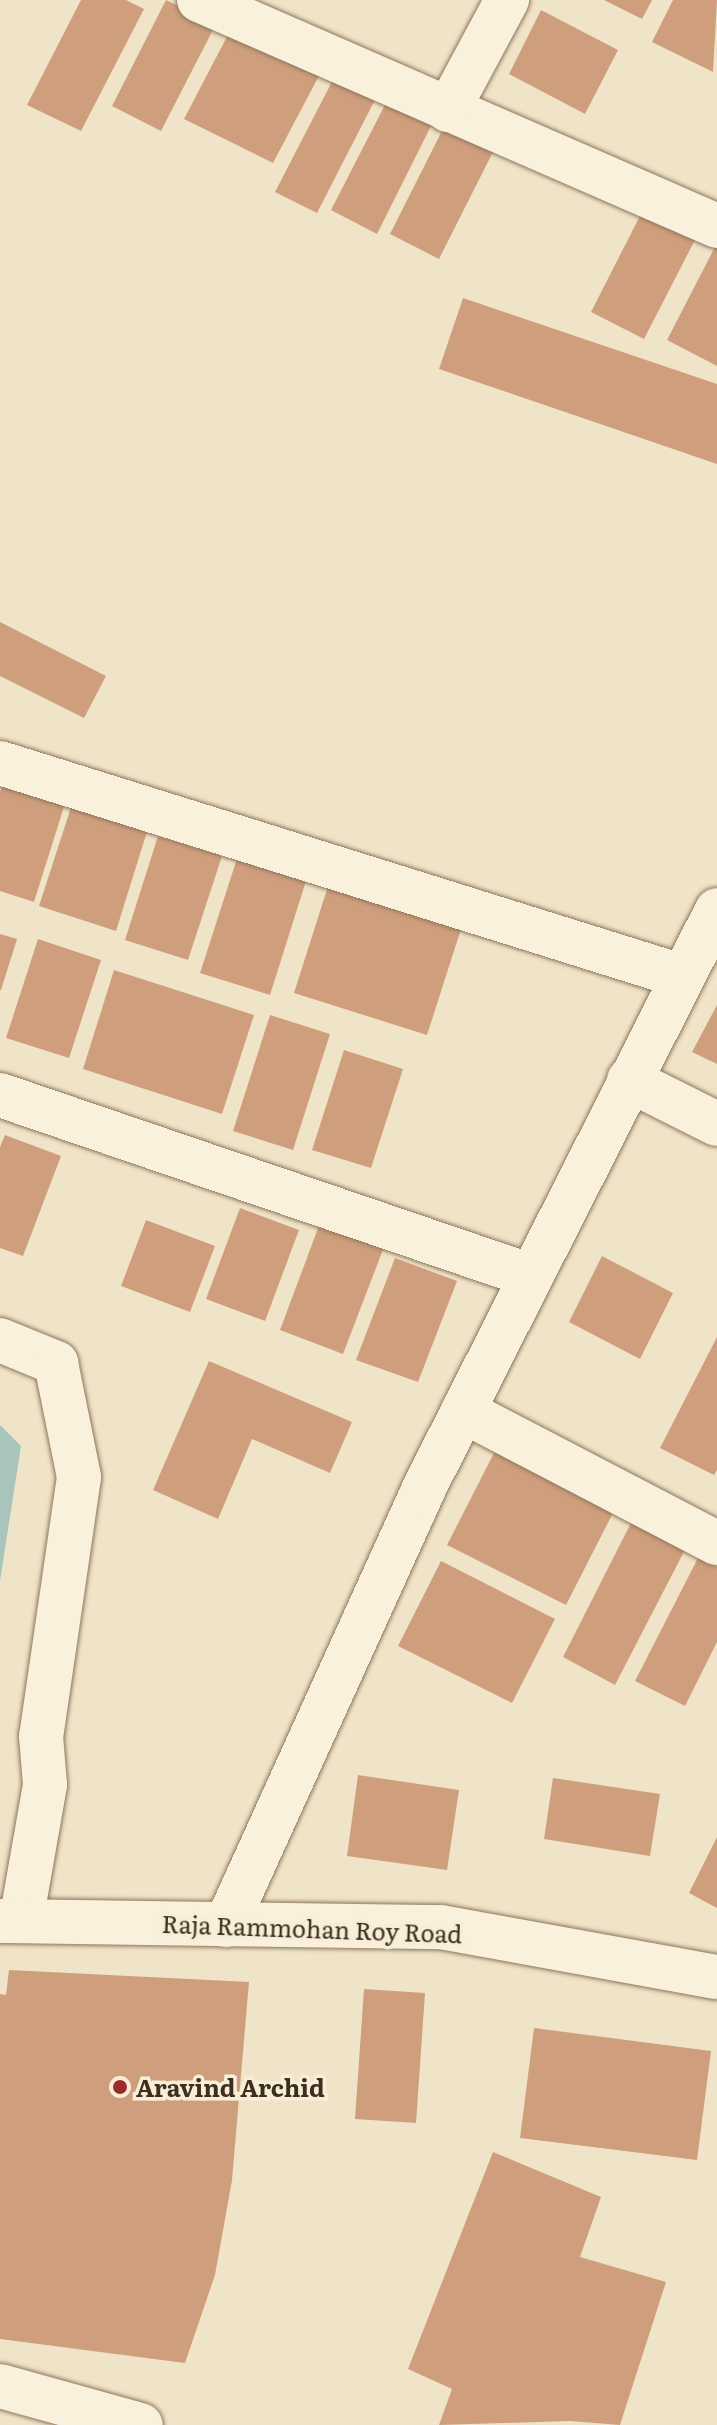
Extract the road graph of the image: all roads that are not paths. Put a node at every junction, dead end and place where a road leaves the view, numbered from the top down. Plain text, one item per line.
1 (199, 0) edge
2 (507, 0) edge
3 (448, 110) junction
4 (717, 226) edge
5 (0, 763) edge
6 (717, 910) edge
7 (681, 976) junction
8 (629, 1080) junction
9 (0, 1095) edge
10 (717, 1124) edge
11 (531, 1276) junction
12 (0, 1340) edge
13 (463, 1411) junction
14 (717, 1543) edge
15 (10, 1921) edge
16 (226, 1925) junction
17 (717, 1977) edge
18 (0, 2386) edge
19 (58, 2414) edge
20 (141, 2425) edge

1 - 3 street
2 - 3 street
3 - 4 street
5 - 7 street
6 - 7 street
7 - 8 street
8 - 10 street
8 - 11 street
9 - 11 street
11 - 13 street
12 - 15 street
13 - 14 street
13 - 16 street
15 - 16 street, Raja Rammohan Roy Road
16 - 17 street, Raja Rammohan Roy Road
18 - 19 street
19 - 20 street

